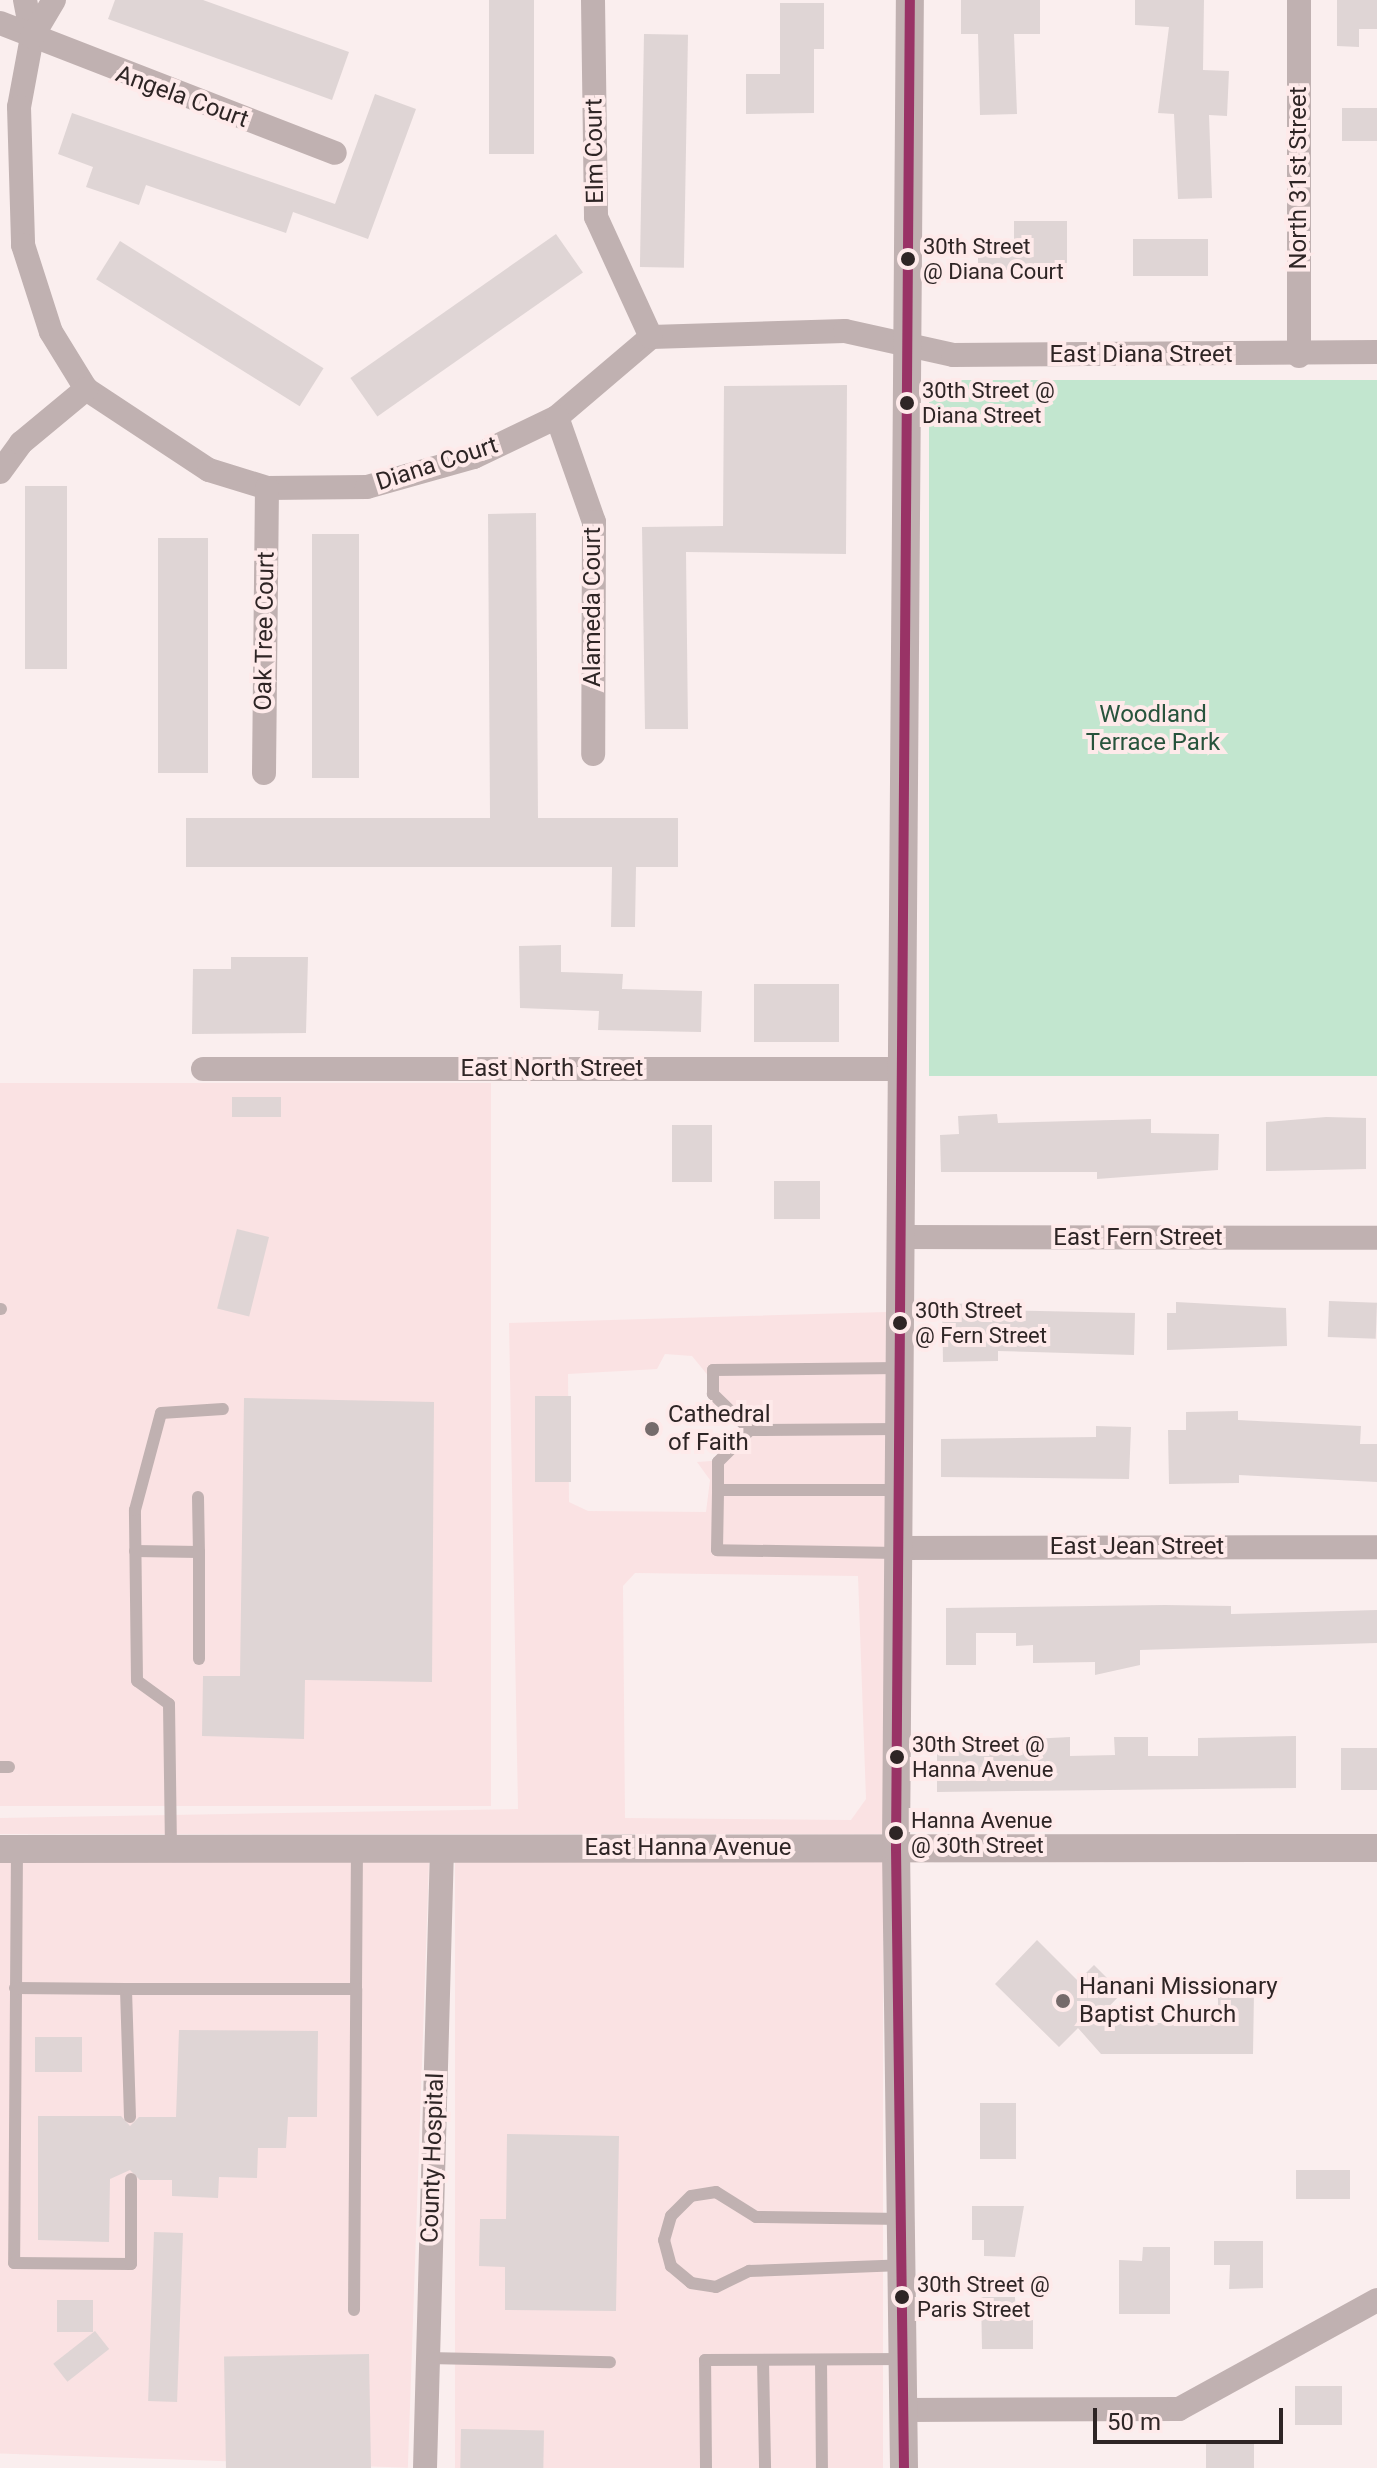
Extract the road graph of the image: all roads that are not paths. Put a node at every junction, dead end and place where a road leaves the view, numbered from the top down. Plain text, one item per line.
1 (25, 0) edge
2 (54, 0) edge
3 (593, 0) edge
4 (910, 0) edge
5 (1299, 0) edge
6 (0, 23) edge
7 (32, 37) junction
8 (335, 153) dead end
9 (12, 246) edge
10 (651, 337) junction
11 (907, 342) junction
12 (1377, 352) edge
13 (1299, 356) junction
14 (86, 389) junction
15 (557, 417) junction
16 (0, 472) edge
17 (267, 488) junction
18 (593, 754) dead end
19 (264, 773) dead end
20 (203, 1069) dead end
21 (901, 1069) junction
22 (900, 1237) junction
23 (1377, 1238) edge
24 (899, 1368) junction
25 (223, 1409) dead end
26 (899, 1429) junction
27 (750, 1430) junction
28 (718, 1490) junction
29 (898, 1490) junction
30 (198, 1497) dead end
31 (1377, 1547) edge
32 (898, 1550) junction
33 (135, 1551) junction
34 (199, 1552) junction
35 (199, 1659) dead end
36 (442, 1847) junction
37 (171, 1848) junction
38 (357, 1848) junction
39 (896, 1848) junction
40 (1377, 1848) edge
41 (8, 1849) edge
42 (15, 1988) junction
43 (126, 1989) junction
44 (356, 1989) junction
45 (130, 2117) dead end
46 (131, 2179) dead end
47 (902, 2219) junction
48 (903, 2265) junction
49 (1377, 2300) edge
50 (354, 2310) dead end
51 (428, 2358) junction
52 (904, 2359) junction
53 (763, 2360) junction
54 (821, 2360) junction
55 (610, 2362) dead end
56 (905, 2410) junction
57 (425, 2468) edge
58 (706, 2468) edge
59 (765, 2468) edge
60 (822, 2468) edge
61 (904, 2468) edge

1 - 7 street, Diana Court
2 - 7 street, Diana Court
3 - 10 street, Elm Court
4 - 11 street
5 - 13 street, North 31st Street
6 - 7 street, Angela Court
7 - 8 street, Angela Court
7 - 9 street, Diana Court
9 - 14 street, Diana Court
10 - 11 street
10 - 15 street, Diana Court
11 - 13 street, East Diana Street
11 - 21 street
12 - 13 street, East Diana Street
14 - 16 street
14 - 17 street, Diana Court
15 - 17 street, Diana Court
15 - 18 street, Alameda Court
17 - 19 street, Oak Tree Court
20 - 21 street, East North Street
21 - 22 street
22 - 23 street, East Fern Street
22 - 24 street
24 - 26 street
24 - 27 lane
25 - 33 lane
26 - 27 lane
26 - 29 street
27 - 28 lane
28 - 29 lane
28 - 32 lane
29 - 32 street
30 - 34 lane
31 - 32 street, East Jean Street
32 - 39 street
33 - 34 lane
33 - 37 lane
34 - 35 lane
36 - 38 street, East Hanna Avenue
36 - 39 street, East Hanna Avenue
36 - 51 street, County Hospital
37 - 38 street, East Hanna Avenue
37 - 41 street, East Hanna Avenue
38 - 44 lane
39 - 40 street, East Hanna Avenue
39 - 47 street
41 - 42 lane
42 - 43 lane
42 - 46 lane
43 - 44 lane
43 - 45 lane
44 - 50 lane
47 - 48 street
47 - 48 lane
48 - 52 street
49 - 56 street
51 - 55 lane
51 - 57 street, County Hospital
52 - 54 lane
52 - 56 street
53 - 54 lane
53 - 58 lane
53 - 59 lane
54 - 60 lane
56 - 61 street

